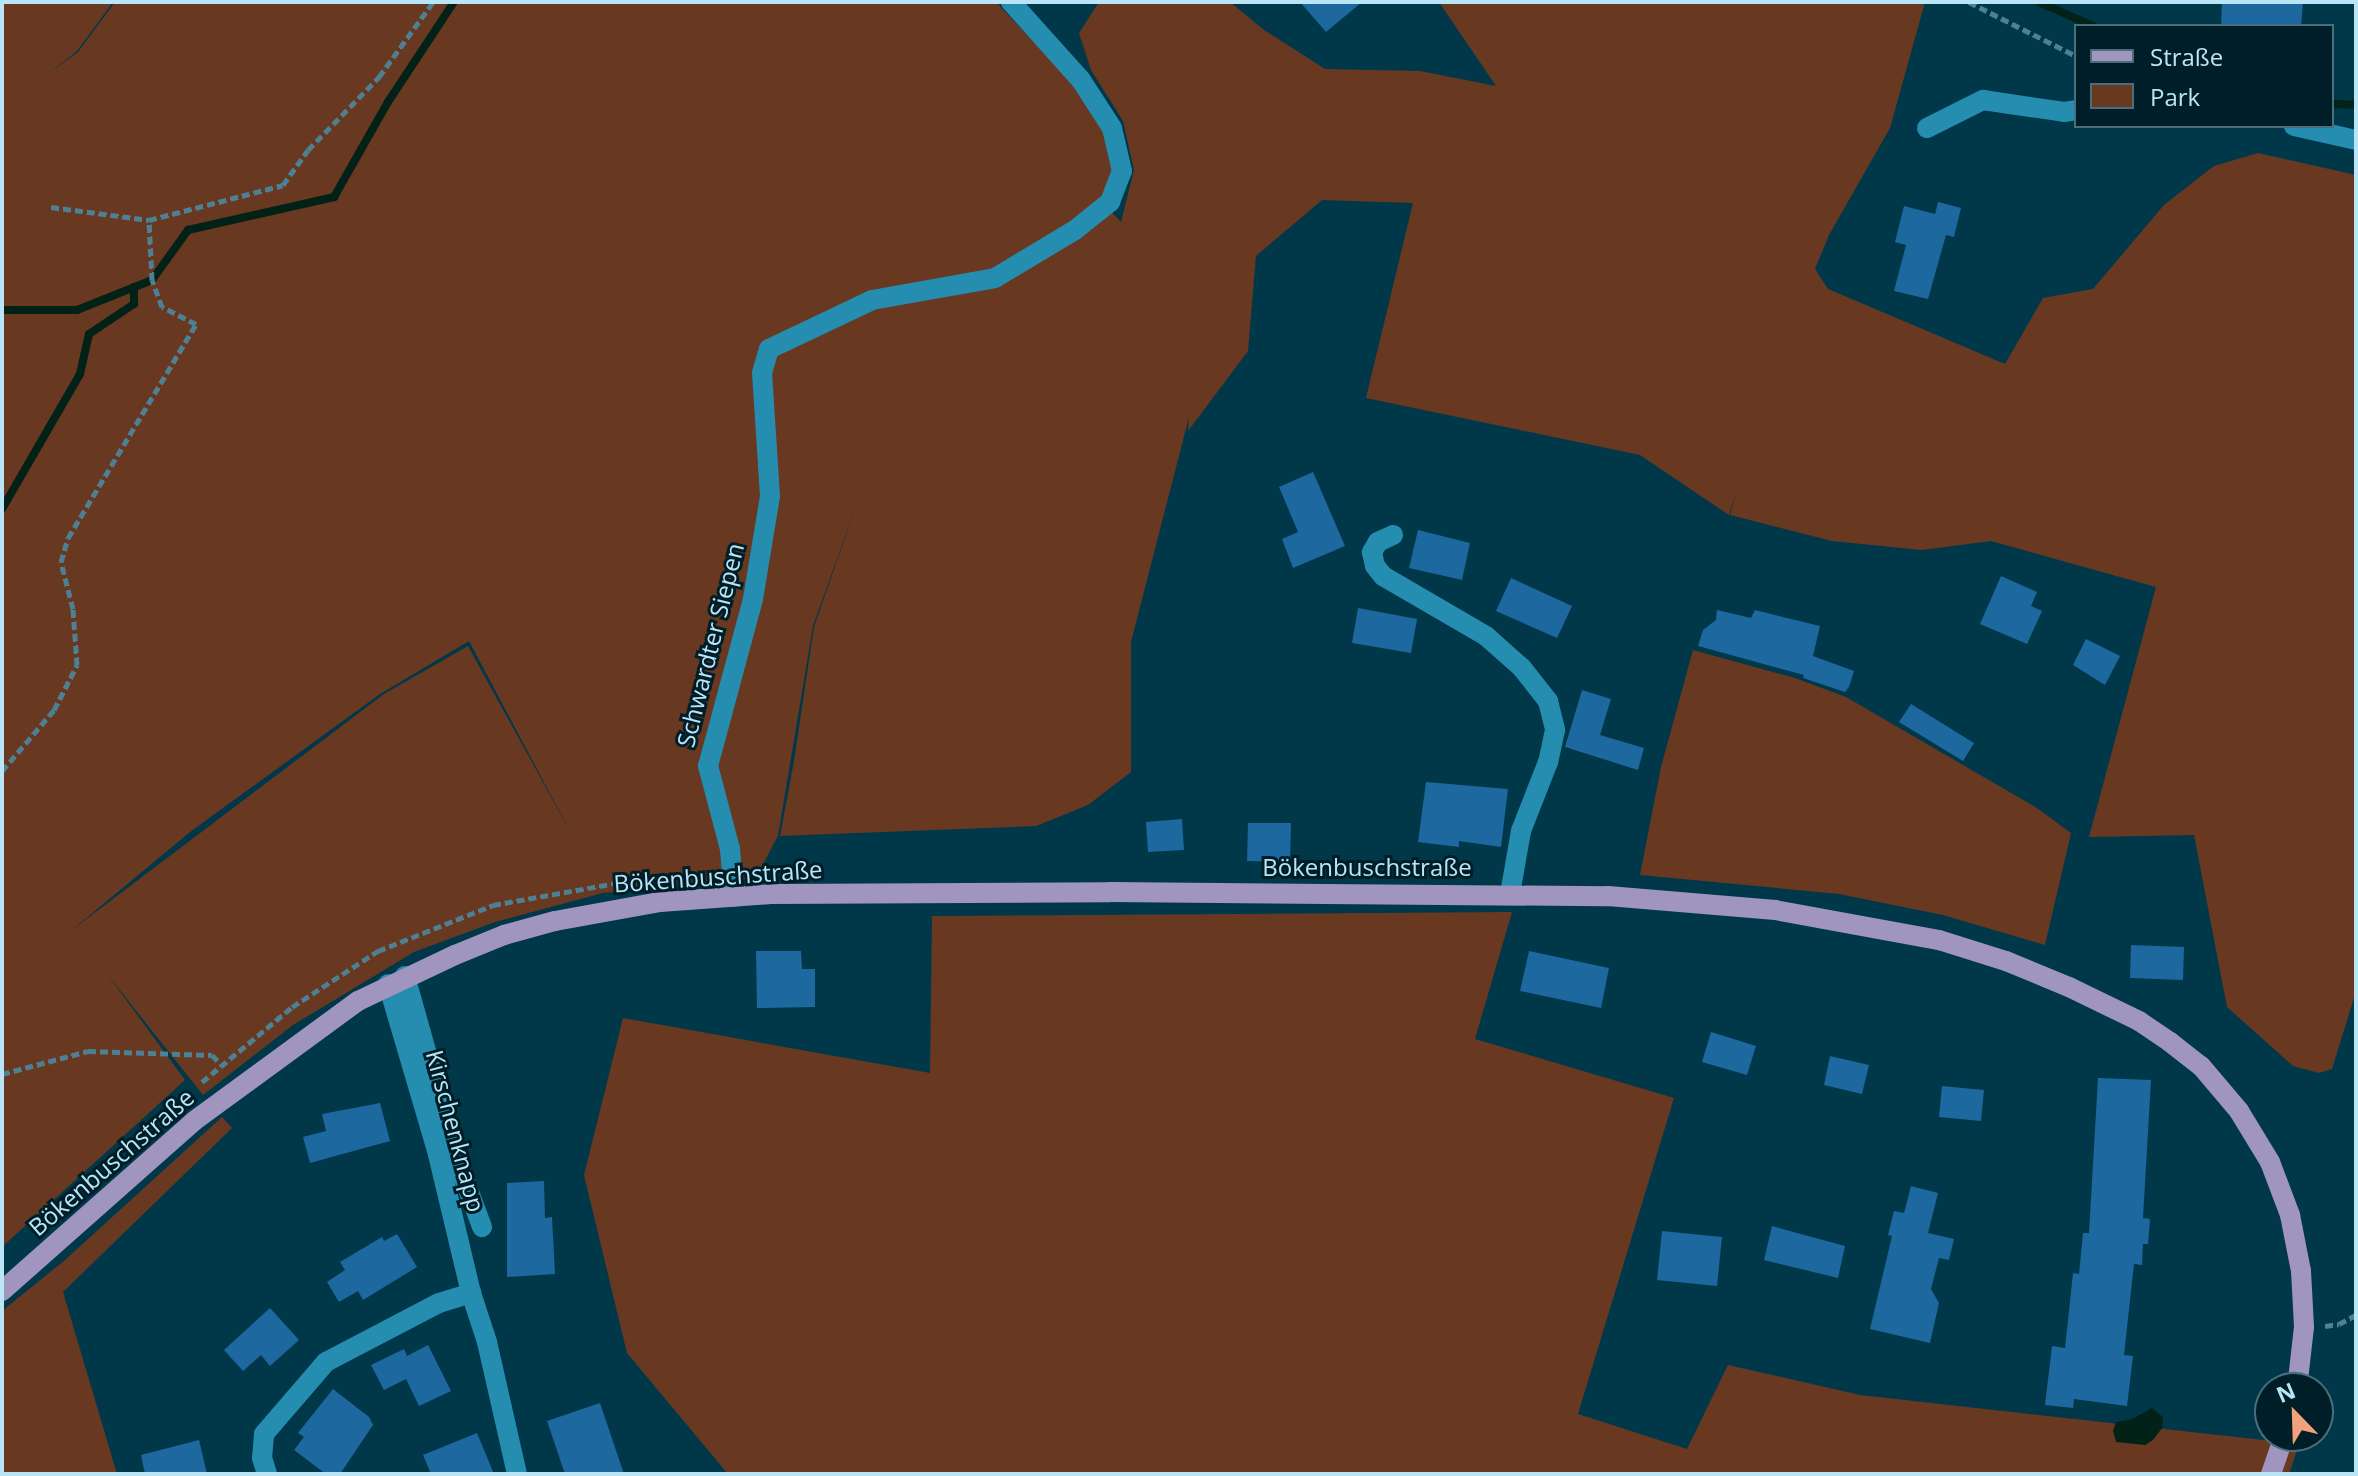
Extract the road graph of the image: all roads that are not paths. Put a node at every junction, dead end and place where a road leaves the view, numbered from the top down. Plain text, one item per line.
1 (1011, 2) edge
2 (2074, 110) edge
3 (1927, 128) dead end
4 (2303, 128) edge
5 (2356, 140) edge
6 (1393, 535) dead end
7 (1510, 894) junction
8 (734, 897) junction
9 (397, 980) junction
10 (482, 1227) dead end
11 (2, 1291) edge
12 (471, 1293) junction
13 (2299, 1372) edge
14 (2279, 1452) edge
15 (267, 1474) edge
16 (517, 1474) edge
17 (2271, 1474) edge

1 - 8 street, Schwardter Siepen
2 - 3 street
4 - 5 street
6 - 7 street
7 - 8 main road, Bökenbuschstraße
7 - 13 main road, Bökenbuschstraße
8 - 9 main road, Bökenbuschstraße
9 - 10 street
9 - 11 main road, Bökenbuschstraße
9 - 12 street, Kirschenknapp
12 - 15 street
12 - 16 street, Kirschenknapp
14 - 17 main road

